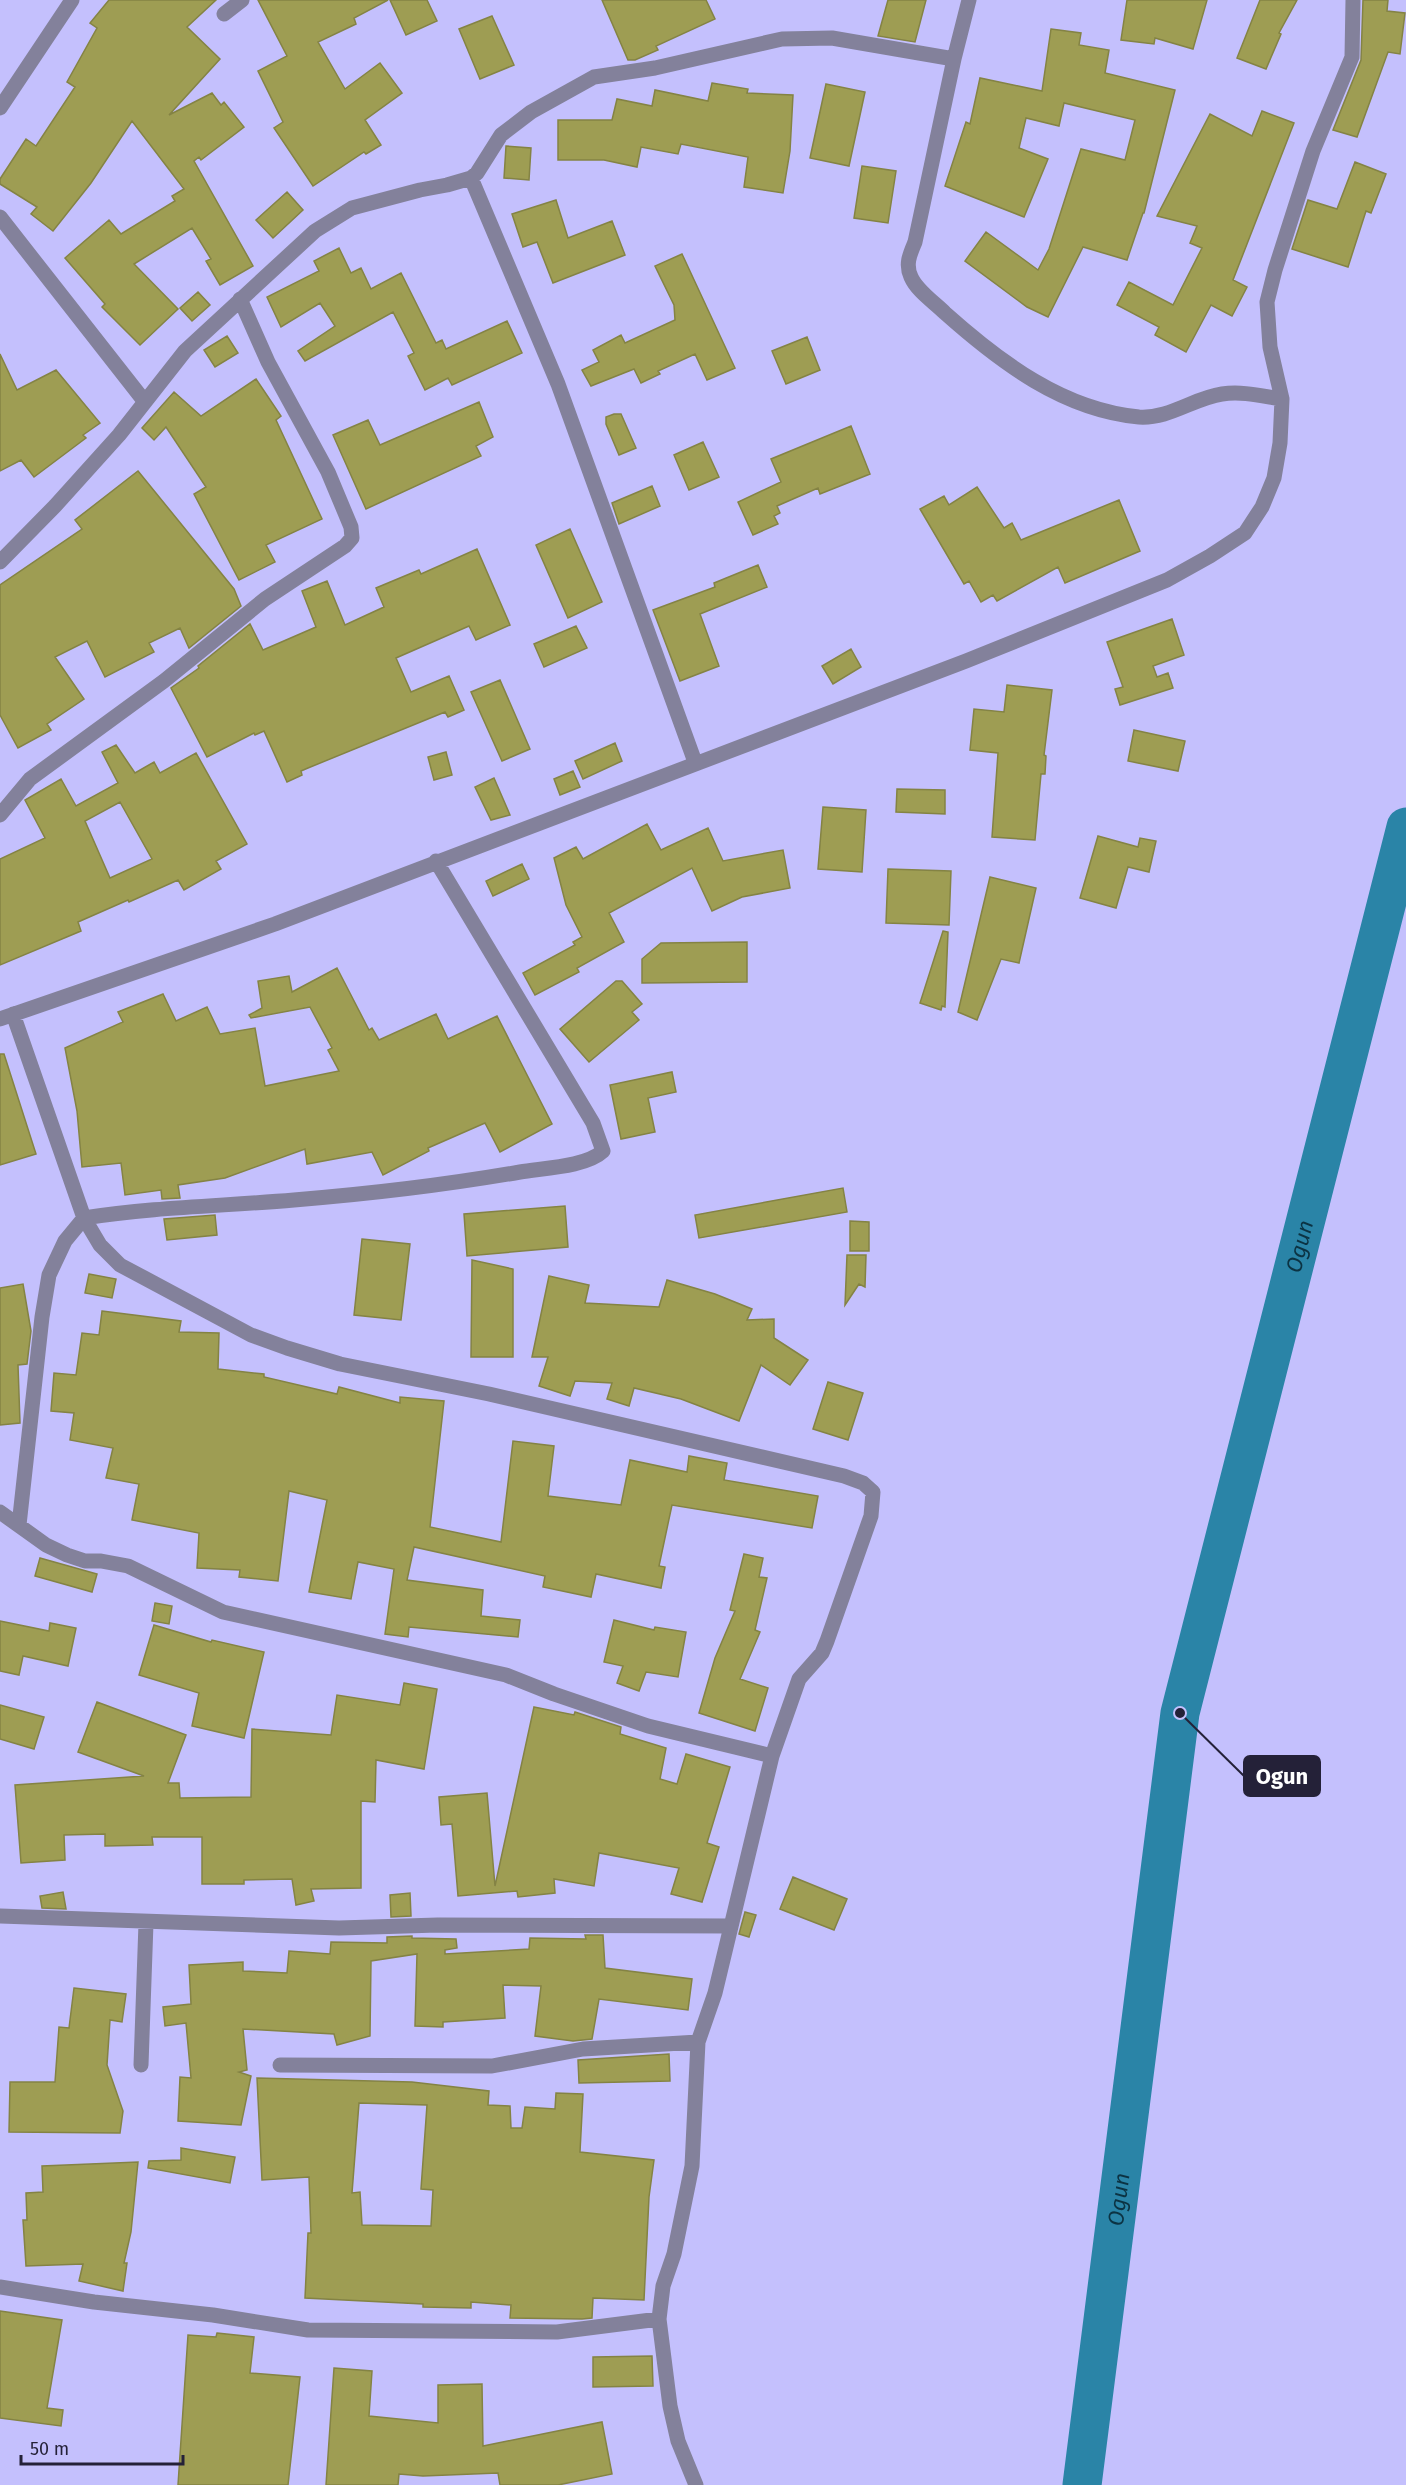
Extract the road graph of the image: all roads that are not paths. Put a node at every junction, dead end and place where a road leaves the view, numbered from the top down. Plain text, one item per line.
1 (72, 0) edge
2 (242, 0) edge
3 (969, 0) edge
4 (1353, 0) edge
5 (224, 14) dead end
6 (954, 59) junction
7 (0, 108) edge
8 (471, 178) junction
9 (0, 217) edge
10 (240, 299) junction
11 (1281, 399) junction
12 (145, 402) junction
13 (0, 562) edge
14 (695, 762) junction
15 (0, 815) edge
16 (436, 861) junction
17 (4, 1017) edge
18 (84, 1218) junction
19 (0, 1512) edge
20 (19, 1526) junction
21 (772, 1756) junction
22 (0, 1916) edge
23 (146, 1923) junction
24 (730, 1926) junction
25 (698, 2042) junction
26 (141, 2065) dead end
27 (280, 2065) dead end
28 (0, 2287) edge
29 (659, 2319) junction
30 (696, 2485) edge

1 - 7 street
2 - 5 street
3 - 6 street
4 - 11 street
6 - 8 street
6 - 11 street
8 - 10 street
8 - 14 street
9 - 12 street
10 - 12 street
10 - 15 street
11 - 14 street
12 - 13 street
14 - 16 street
16 - 17 street
16 - 18 street
17 - 18 street
18 - 20 street
18 - 21 street
19 - 20 street
20 - 21 street
21 - 24 street
22 - 23 street
23 - 24 street
23 - 26 street
24 - 25 street
25 - 27 street
25 - 29 street
28 - 29 street
29 - 30 street

